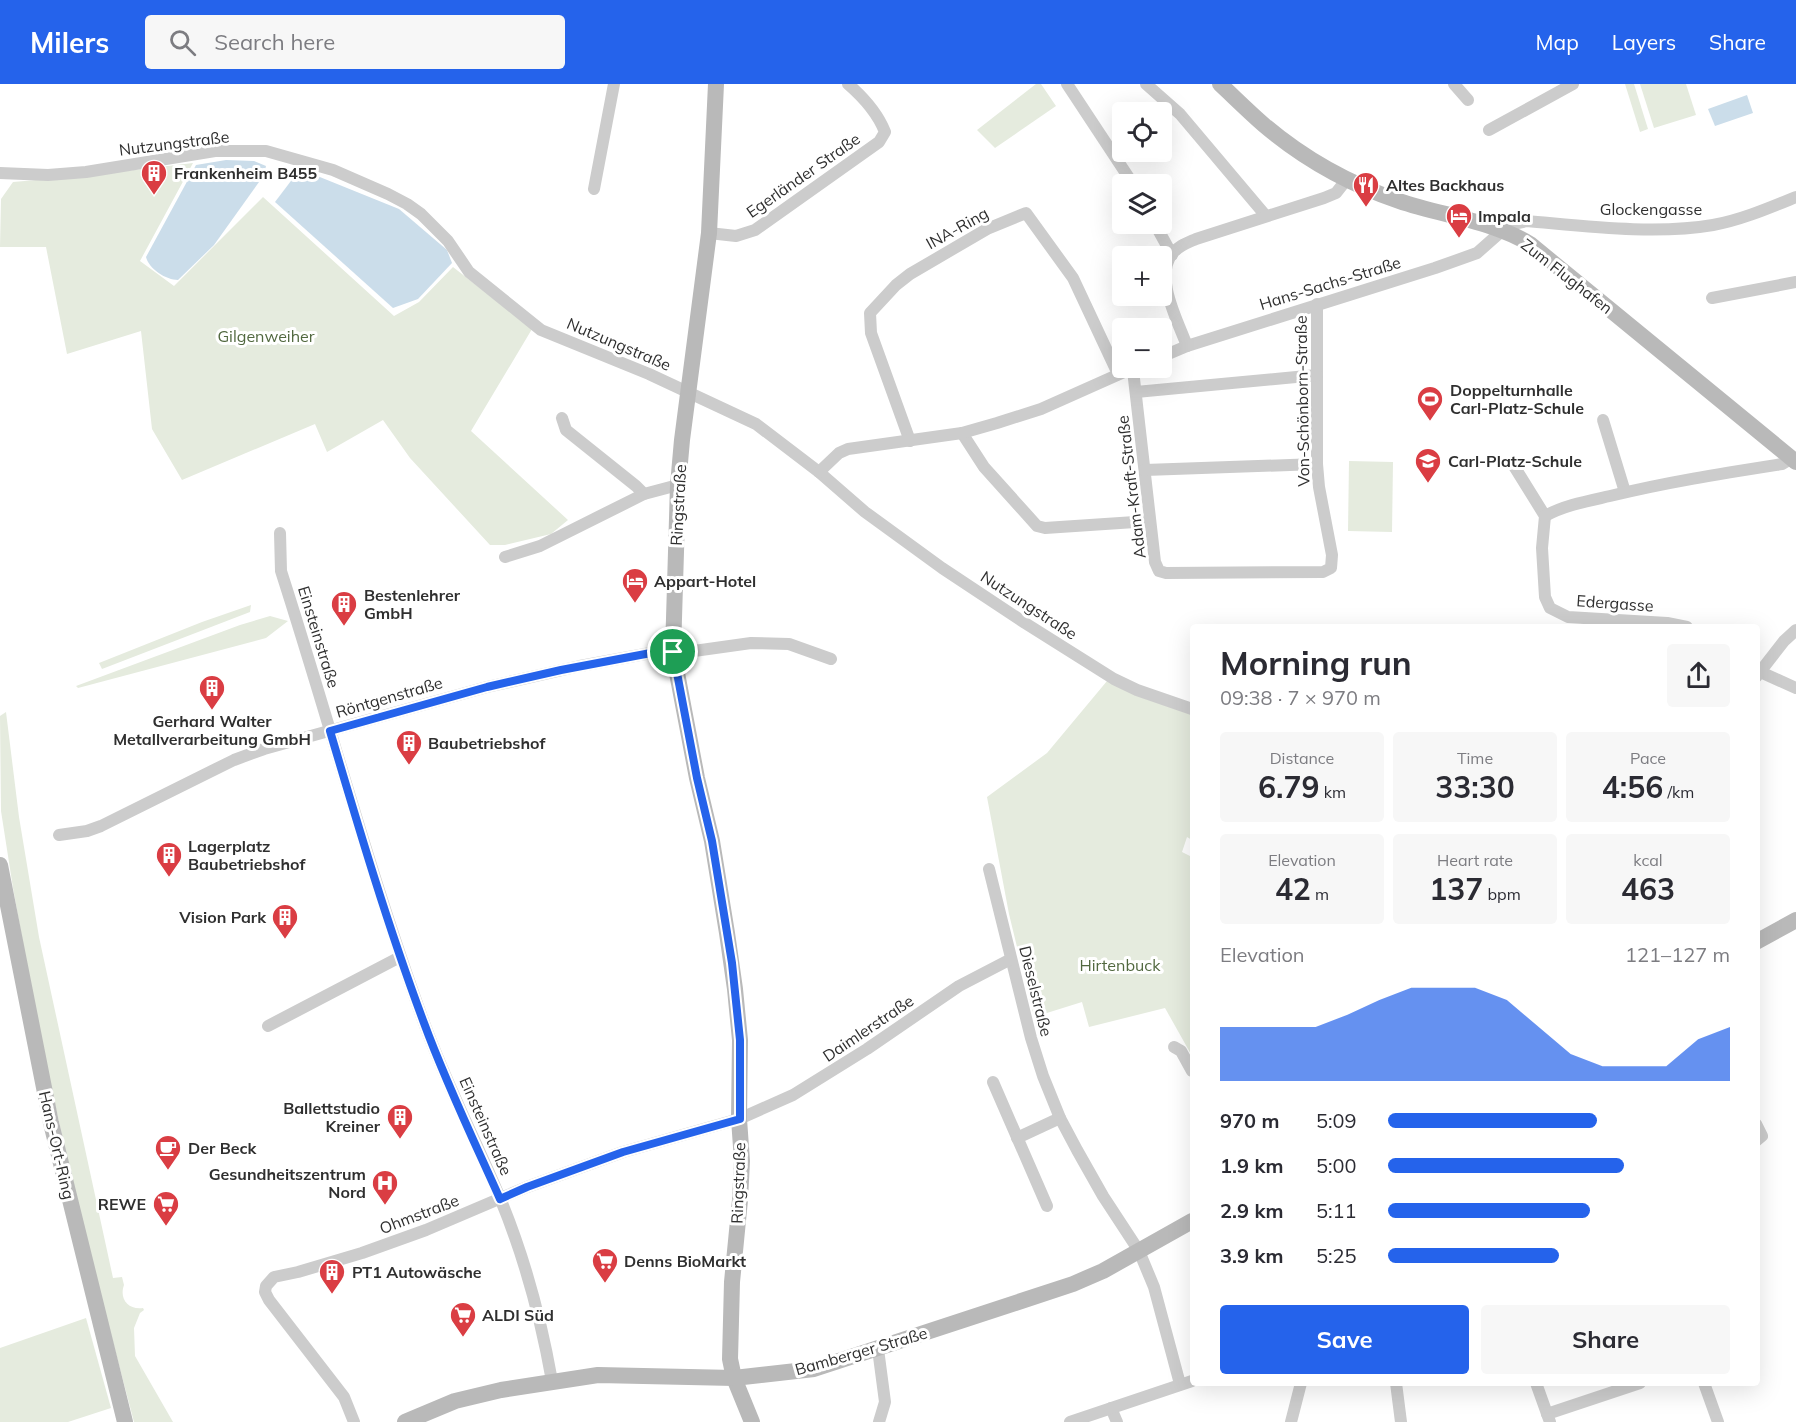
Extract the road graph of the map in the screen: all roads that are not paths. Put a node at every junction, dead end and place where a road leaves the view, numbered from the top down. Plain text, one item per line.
1 (614, 84) edge
2 (716, 84) edge
3 (848, 84) edge
4 (1067, 84) edge
5 (1146, 84) edge
6 (1220, 84) edge
7 (1454, 84) edge
8 (1573, 84) edge
9 (1468, 100) dead end
10 (1489, 130) dead end
11 (0, 173) edge
12 (1126, 174) edge
13 (1347, 180) junction
14 (594, 189) dead end
15 (1796, 197) edge
16 (1266, 216) junction
17 (1503, 230) junction
18 (710, 233) junction
19 (1172, 255) edge
20 (1796, 282) edge
21 (1712, 298) dead end
22 (1317, 304) junction
23 (1172, 305) edge
24 (1187, 346) junction
25 (1172, 352) edge
26 (1112, 361) edge
27 (1317, 375) junction
28 (1112, 377) edge
29 (1135, 378) edge
30 (1136, 392) junction
31 (688, 393) junction
32 (562, 418) dead end
33 (1603, 420) dead end
34 (962, 433) junction
35 (910, 441) junction
36 (1794, 460) edge
37 (1317, 464) junction
38 (1514, 466) dead end
39 (1145, 470) junction
40 (819, 472) junction
41 (678, 485) junction
42 (1625, 492) junction
43 (644, 494) junction
44 (1545, 516) junction
45 (1150, 521) junction
46 (280, 533) dead end
47 (505, 557) dead end
48 (1331, 568) joint
49 (1672, 624) edge
50 (1796, 630) edge
51 (673, 652) junction
52 (831, 659) dead end
53 (1760, 671) edge
54 (1760, 674) edge
55 (1796, 688) edge
56 (1190, 708) edge
57 (330, 731) junction
58 (59, 836) dead end
59 (0, 865) edge
60 (989, 869) dead end
61 (1796, 920) edge
62 (1760, 940) edge
63 (400, 957) junction
64 (1011, 959) junction
65 (268, 1026) dead end
66 (1174, 1047) dead end
67 (1190, 1067) edge
68 (993, 1082) dead end
69 (1060, 1118) junction
70 (740, 1119) junction
71 (1017, 1138) junction
72 (500, 1199) junction
73 (1047, 1206) dead end
74 (1190, 1222) edge
75 (1139, 1251) junction
76 (878, 1349) junction
77 (734, 1378) junction
78 (552, 1381) junction
79 (1186, 1382) edge
80 (1300, 1386) edge
81 (1396, 1386) edge
82 (1537, 1386) edge
83 (1632, 1386) edge
84 (1705, 1386) edge
85 (1111, 1408) junction
86 (1549, 1418) edge
87 (125, 1422) edge
88 (354, 1422) edge
89 (405, 1422) edge
90 (752, 1422) edge
91 (879, 1422) edge
92 (1070, 1422) edge
93 (1117, 1422) edge
94 (1291, 1422) edge
95 (1401, 1422) edge
96 (1718, 1422) edge

1 - 14 street
2 - 18 street, Ringstraße
3 - 18 street, Egerländer Straße
4 - 12 street
5 - 16 street
6 - 13 street, Zum Flughafen
7 - 9 street
8 - 10 street
11 - 31 street, Nutzungstraße
13 - 16 street
13 - 17 street, Zum Flughafen
15 - 17 street, Glockengasse
16 - 19 street
17 - 22 street, Hans-Sachs-Straße
17 - 36 street, Zum Flughafen
18 - 31 street, Ringstraße
20 - 21 street
22 - 24 street, Hans-Sachs-Straße
22 - 27 street, Von-Schönborn-Straße
23 - 24 street
24 - 25 street, Hans-Sachs-Straße
26 - 35 street, INA-Ring
27 - 30 street
27 - 37 street, Von-Schönborn-Straße
28 - 34 street
29 - 30 street, Adam-Kraft-Straße
30 - 39 street, Adam-Kraft-Straße
31 - 40 street, Nutzungstraße
31 - 41 street, Ringstraße
32 - 43 street
33 - 42 street
34 - 35 street
34 - 45 street
35 - 40 street
36 - 42 street
37 - 39 street
37 - 48 street, Von-Schönborn-Straße
38 - 44 street
39 - 45 street, Adam-Kraft-Straße
40 - 56 street, Nutzungstraße
41 - 43 street
41 - 51 street, Ringstraße
42 - 44 street
43 - 47 street
44 - 49 street, Edergasse
45 - 48 street, Adam-Kraft-Straße
46 - 57 street, Einsteinstraße
50 - 53 street
51 - 52 street, Röntgenstraße
51 - 57 street, Röntgenstraße
51 - 70 street, Ringstraße
54 - 55 street
57 - 58 street, Röntgenstraße
57 - 63 street, Einsteinstraße
59 - 87 street, Hans-Ort-Ring
60 - 64 street, Dieselstraße
61 - 62 street
63 - 65 street
63 - 72 street, Einsteinstraße
64 - 69 street, Dieselstraße
64 - 70 street, Daimlerstraße
66 - 67 street
68 - 71 street
69 - 71 street
69 - 75 street, Dieselstraße
70 - 72 street, Ohmstraße
70 - 77 street, Ringstraße
71 - 73 street
72 - 78 street, Einsteinstraße
72 - 88 street, Ohmstraße
74 - 75 street, Bamberger Straße
75 - 76 street, Bamberger Straße
75 - 79 street, Dieselstraße
76 - 77 street, Bamberger Straße
76 - 91 street
77 - 78 street, Bamberger Straße
77 - 90 street, Ringstraße
78 - 89 street, Bamberger Straße
79 - 85 street
80 - 94 street
81 - 95 street
82 - 86 street
83 - 86 street
84 - 96 street
85 - 92 street
85 - 93 street

